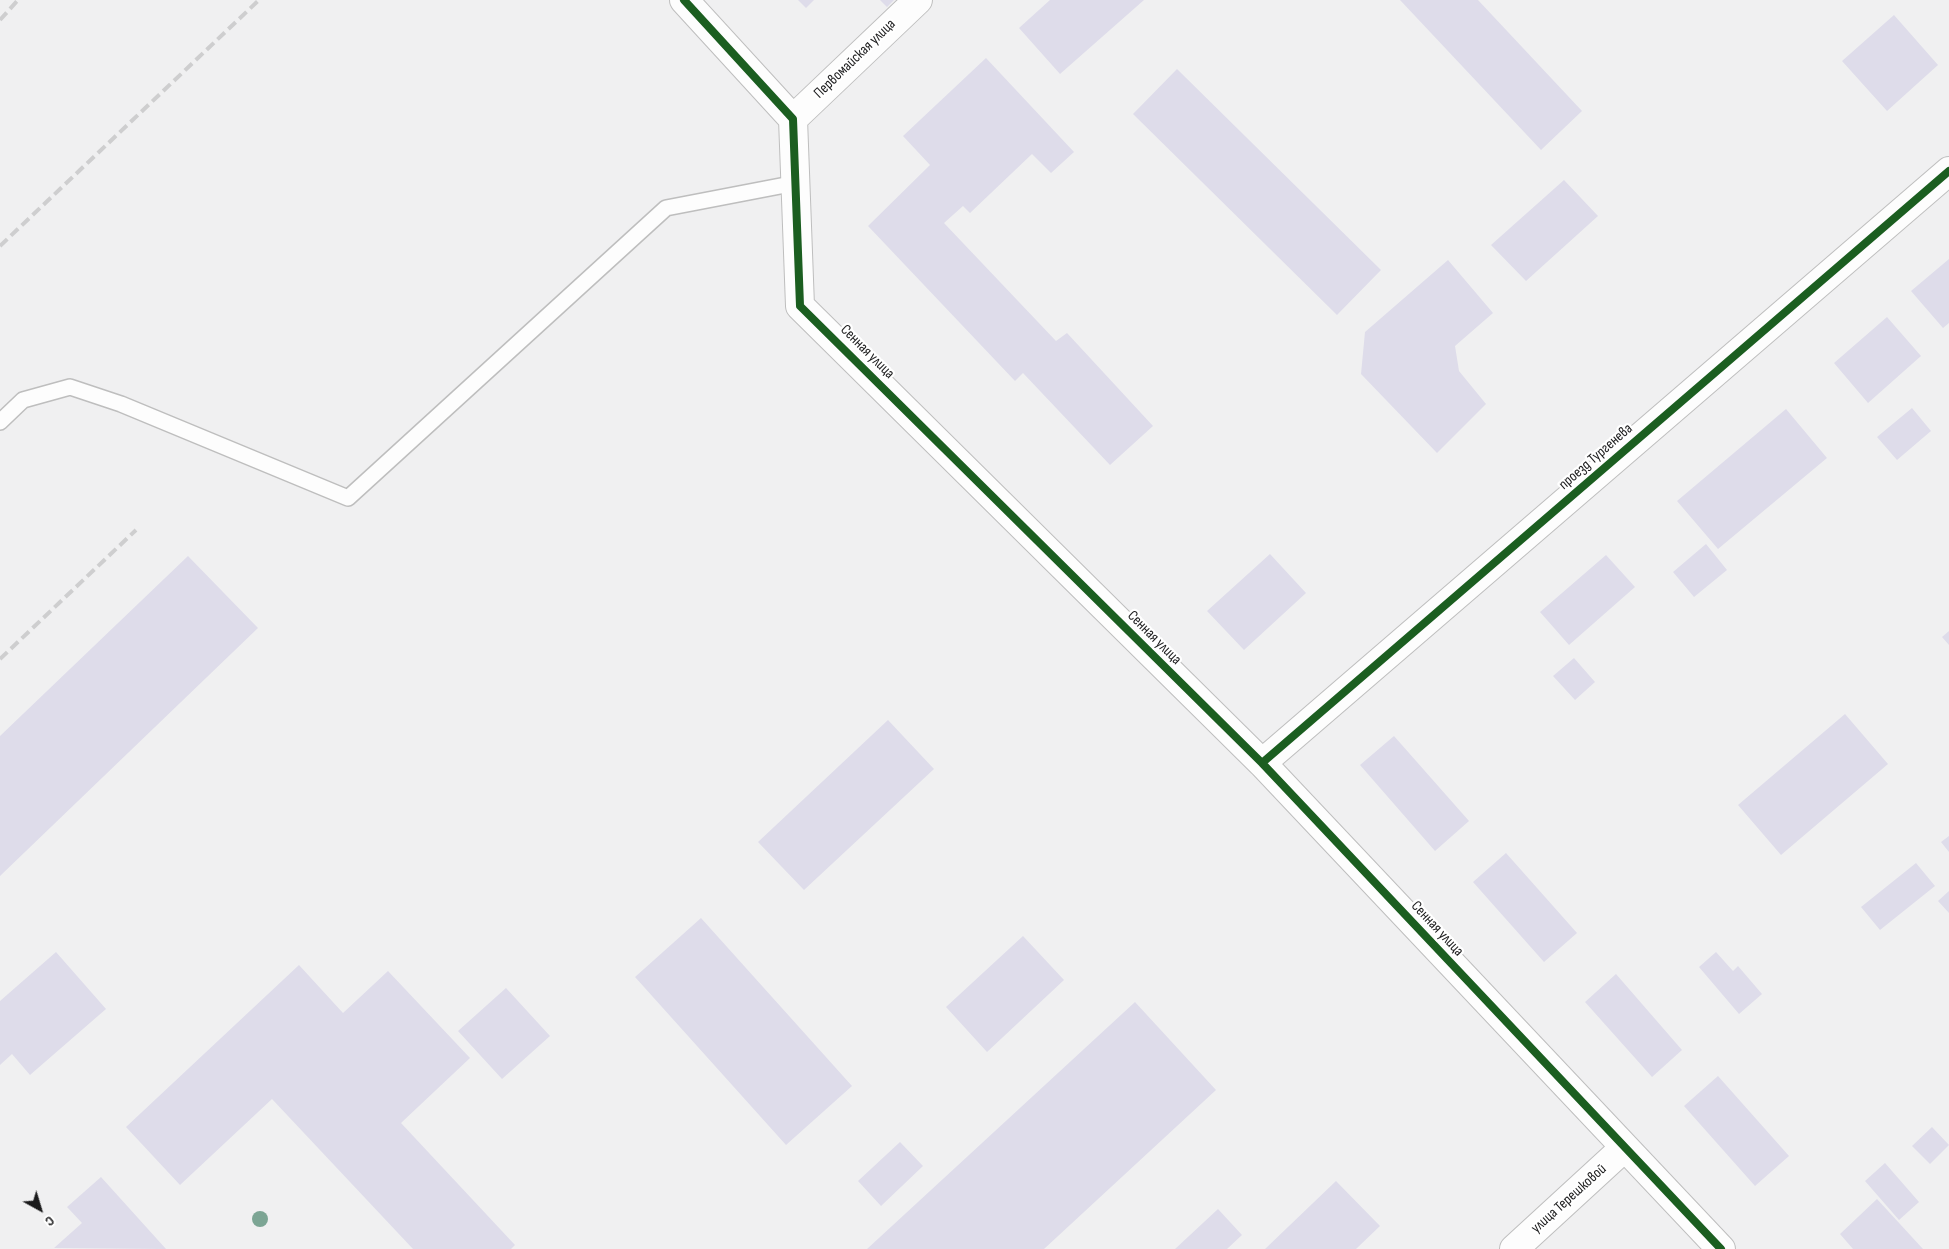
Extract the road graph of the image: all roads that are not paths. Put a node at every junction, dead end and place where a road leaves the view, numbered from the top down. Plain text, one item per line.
1 (684, 0) edge
2 (918, 0) edge
3 (793, 119) junction
4 (1949, 171) edge
5 (796, 182) junction
6 (0, 422) edge
7 (1262, 764) junction
8 (1624, 1148) junction
9 (1514, 1249) edge
10 (1721, 1249) edge

1 - 3 street
2 - 3 street, Первомайская улица
3 - 5 street, Сенная улица
4 - 7 street, проезд Тургенева
5 - 6 lane
5 - 7 street, Сенная улица
7 - 8 street, Сенная улица
8 - 9 street, улица Терешковой
8 - 10 street, Сенная улица

